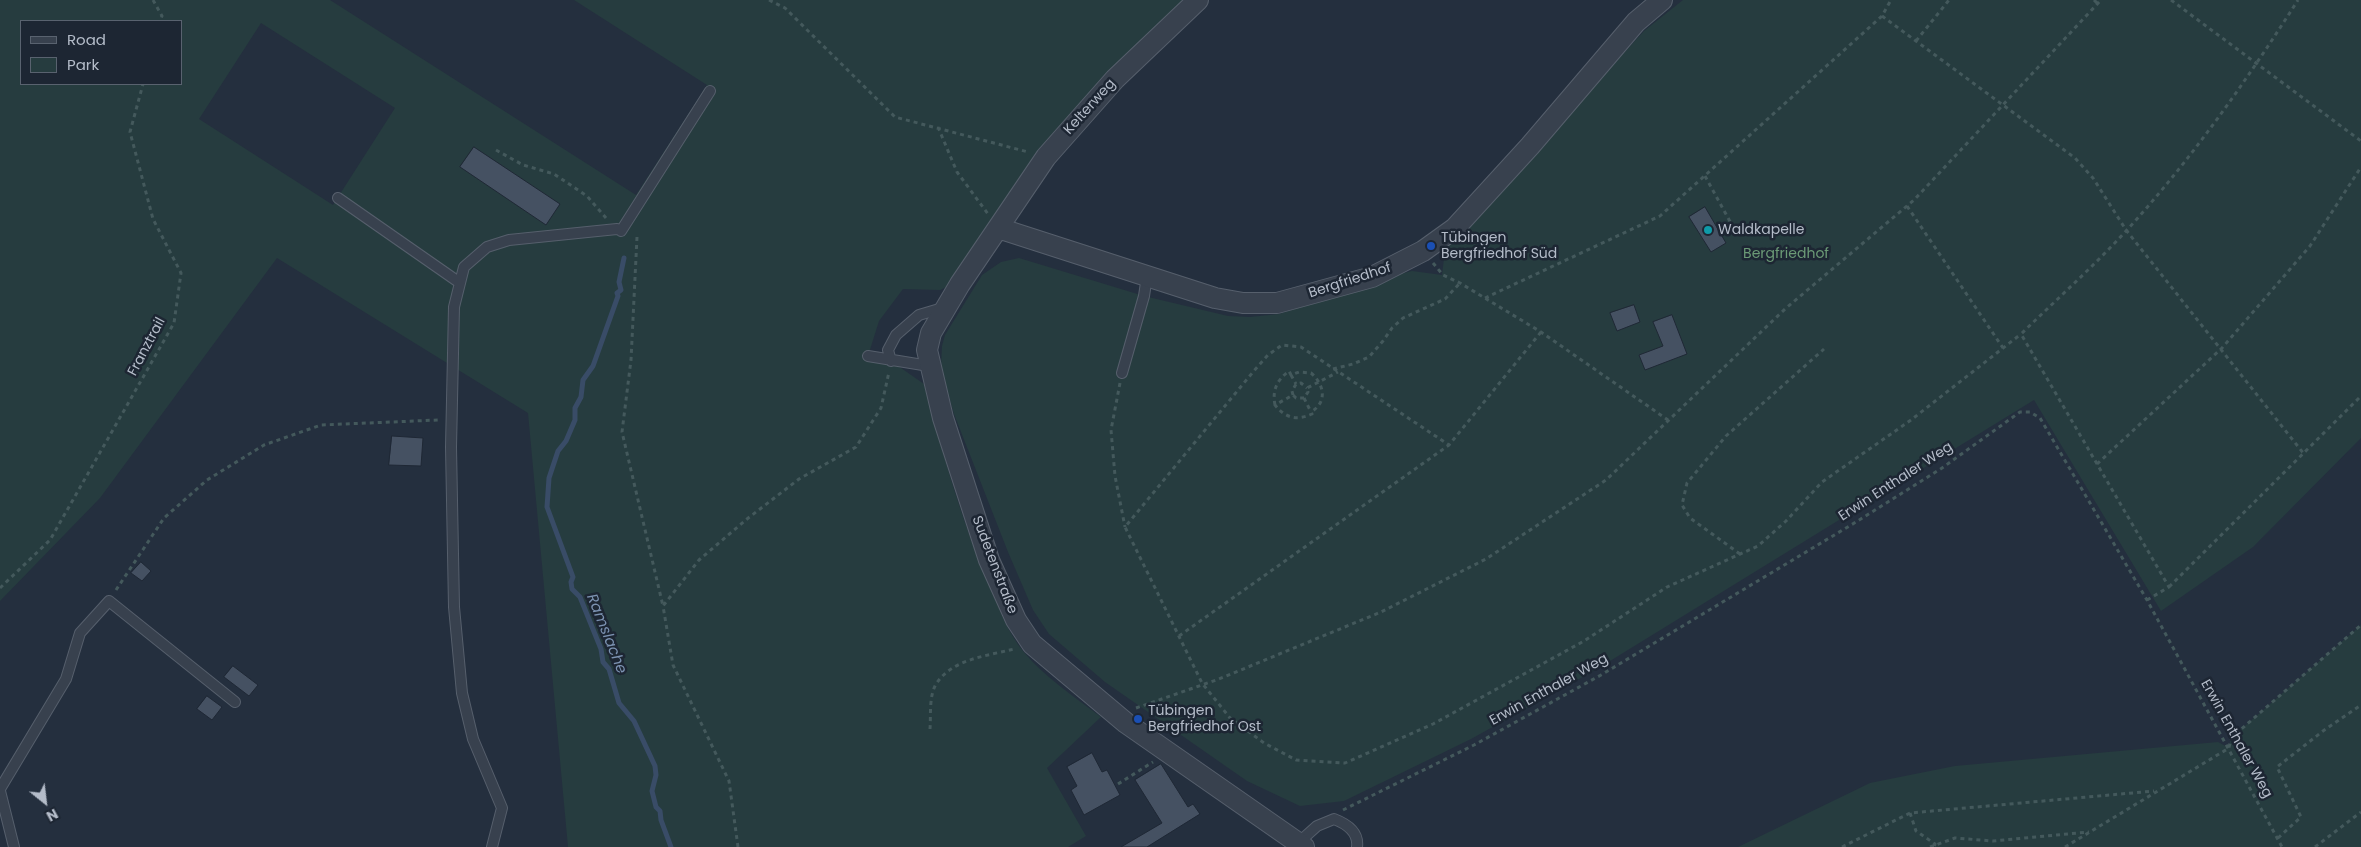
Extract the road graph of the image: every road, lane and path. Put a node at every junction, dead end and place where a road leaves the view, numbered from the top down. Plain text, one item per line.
1 (153, 0) edge
2 (769, 0) edge
3 (1198, 0) edge
4 (1662, 0) edge
5 (1891, 0) edge
6 (1949, 0) edge
7 (2094, 0) edge
8 (2171, 0) edge
9 (2298, 0) edge
10 (2100, 2) edge
11 (1882, 16) junction
12 (160, 20) edge
13 (1916, 42) junction
14 (2256, 65) junction
15 (143, 85) edge
16 (710, 91) dead end
17 (2005, 104) junction
18 (938, 127) junction
19 (2361, 141) edge
20 (496, 150) dead end
21 (1046, 157) junction
22 (2361, 167) edge
23 (1705, 176) junction
24 (338, 198) dead end
25 (1907, 206) junction
26 (998, 228) junction
27 (619, 230) junction
28 (2126, 230) junction
29 (637, 237) dead end
30 (1740, 238) dead end
31 (1443, 275) dead end
32 (1147, 276) junction
33 (460, 283) junction
34 (1460, 283) junction
35 (1485, 298) junction
36 (946, 307) junction
37 (1541, 332) junction
38 (2021, 334) junction
39 (2003, 348) junction
40 (2222, 348) junction
41 (1824, 349) dead end
42 (868, 356) dead end
43 (891, 361) junction
44 (929, 366) junction
45 (1334, 369) junction
46 (1339, 372) junction
47 (1122, 373) joint
48 (1291, 375) junction
49 (1319, 382) junction
50 (1296, 384) junction
51 (1307, 388) junction
52 (1293, 395) junction
53 (2361, 396) edge
54 (1304, 398) junction
55 (1275, 405) junction
56 (1311, 412) junction
57 (451, 420) junction
58 (1668, 420) junction
59 (1449, 445) junction
60 (2304, 454) junction
61 (2097, 464) junction
62 (1125, 527) junction
63 (1741, 554) junction
64 (2169, 587) junction
65 (0, 588) edge
66 (2147, 600) junction
67 (109, 601) junction
68 (663, 606) junction
69 (2361, 625) edge
70 (1179, 636) junction
71 (1032, 644) junction
72 (1202, 683) junction
73 (235, 702) dead end
74 (2361, 705) edge
75 (1126, 723) junction
76 (930, 729) dead end
77 (2229, 748) junction
78 (1168, 752) junction
79 (1118, 784) dead end
80 (0, 790) edge
81 (2155, 791) junction
82 (1910, 812) junction
83 (2361, 812) edge
84 (1334, 819) junction
85 (2090, 832) junction
86 (2278, 838) junction
87 (1301, 845) edge
88 (1934, 846) edge
89 (14, 847) edge
90 (492, 847) edge
91 (738, 847) edge
92 (1357, 847) edge
93 (1842, 847) edge
94 (1930, 847) edge
95 (2065, 847) edge
96 (2282, 847) edge
97 (2315, 847) edge

1 - 12 path
2 - 18 path
3 - 21 street, Kelterweg
4 - 32 street, Bergfriedhof
5 - 11 path
6 - 13 path
7 - 10 path
8 - 14 path
9 - 14 path
10 - 17 path
11 - 13 path
11 - 23 path
13 - 17 path
14 - 19 path
14 - 28 path
15 - 65 path, Franztrail
16 - 27 lane
17 - 25 path
17 - 28 path
18 - 21 path
18 - 26 path
20 - 27 path
21 - 26 street, Kelterweg
22 - 40 path
23 - 30 path
23 - 35 path
24 - 33 lane
25 - 39 path
25 - 58 path
26 - 32 street, Bergfriedhof
26 - 36 street, Sudetenstraße
27 - 33 lane
28 - 38 path
28 - 40 path
29 - 68 path
31 - 34 path
32 - 47 lane
33 - 57 lane
34 - 35 path
34 - 45 path
35 - 37 path
36 - 43 lane
36 - 44 street, Sudetenstraße
37 - 58 path
37 - 59 path
38 - 39 path
38 - 61 path
39 - 63 path
40 - 60 path
40 - 61 path
41 - 63 path
42 - 43 lane
43 - 44 lane
43 - 68 path
44 - 71 street, Sudetenstraße
45 - 46 path
45 - 62 path
46 - 49 path
46 - 59 path
47 - 62 path
48 - 49 path
48 - 50 path
48 - 55 path
49 - 51 path
49 - 56 path
50 - 51 path
50 - 52 path
51 - 54 path
52 - 54 path
52 - 55 path
53 - 60 path
54 - 56 path
55 - 56 path
57 - 67 path
57 - 90 lane
58 - 72 path
59 - 70 path
60 - 64 path
61 - 64 path
62 - 70 path
63 - 72 path
64 - 66 path
66 - 77 path, Erwin Enthaler Weg
66 - 84 path, Erwin Enthaler Weg
67 - 73 lane
67 - 80 lane
68 - 91 path
69 - 77 path
70 - 72 path
71 - 75 street, Sudetenstraße
71 - 76 path
72 - 75 path
74 - 86 path
75 - 78 street, Sudetenstraße
77 - 81 path
77 - 86 path, Erwin Enthaler Weg
78 - 79 path
78 - 87 street, Sudetenstraße
80 - 89 lane
81 - 82 path
81 - 85 path
82 - 88 path
82 - 93 path
83 - 97 path
84 - 87 lane
84 - 92 lane
85 - 88 path
85 - 95 path
86 - 96 path, Erwin Enthaler Weg
88 - 94 path

